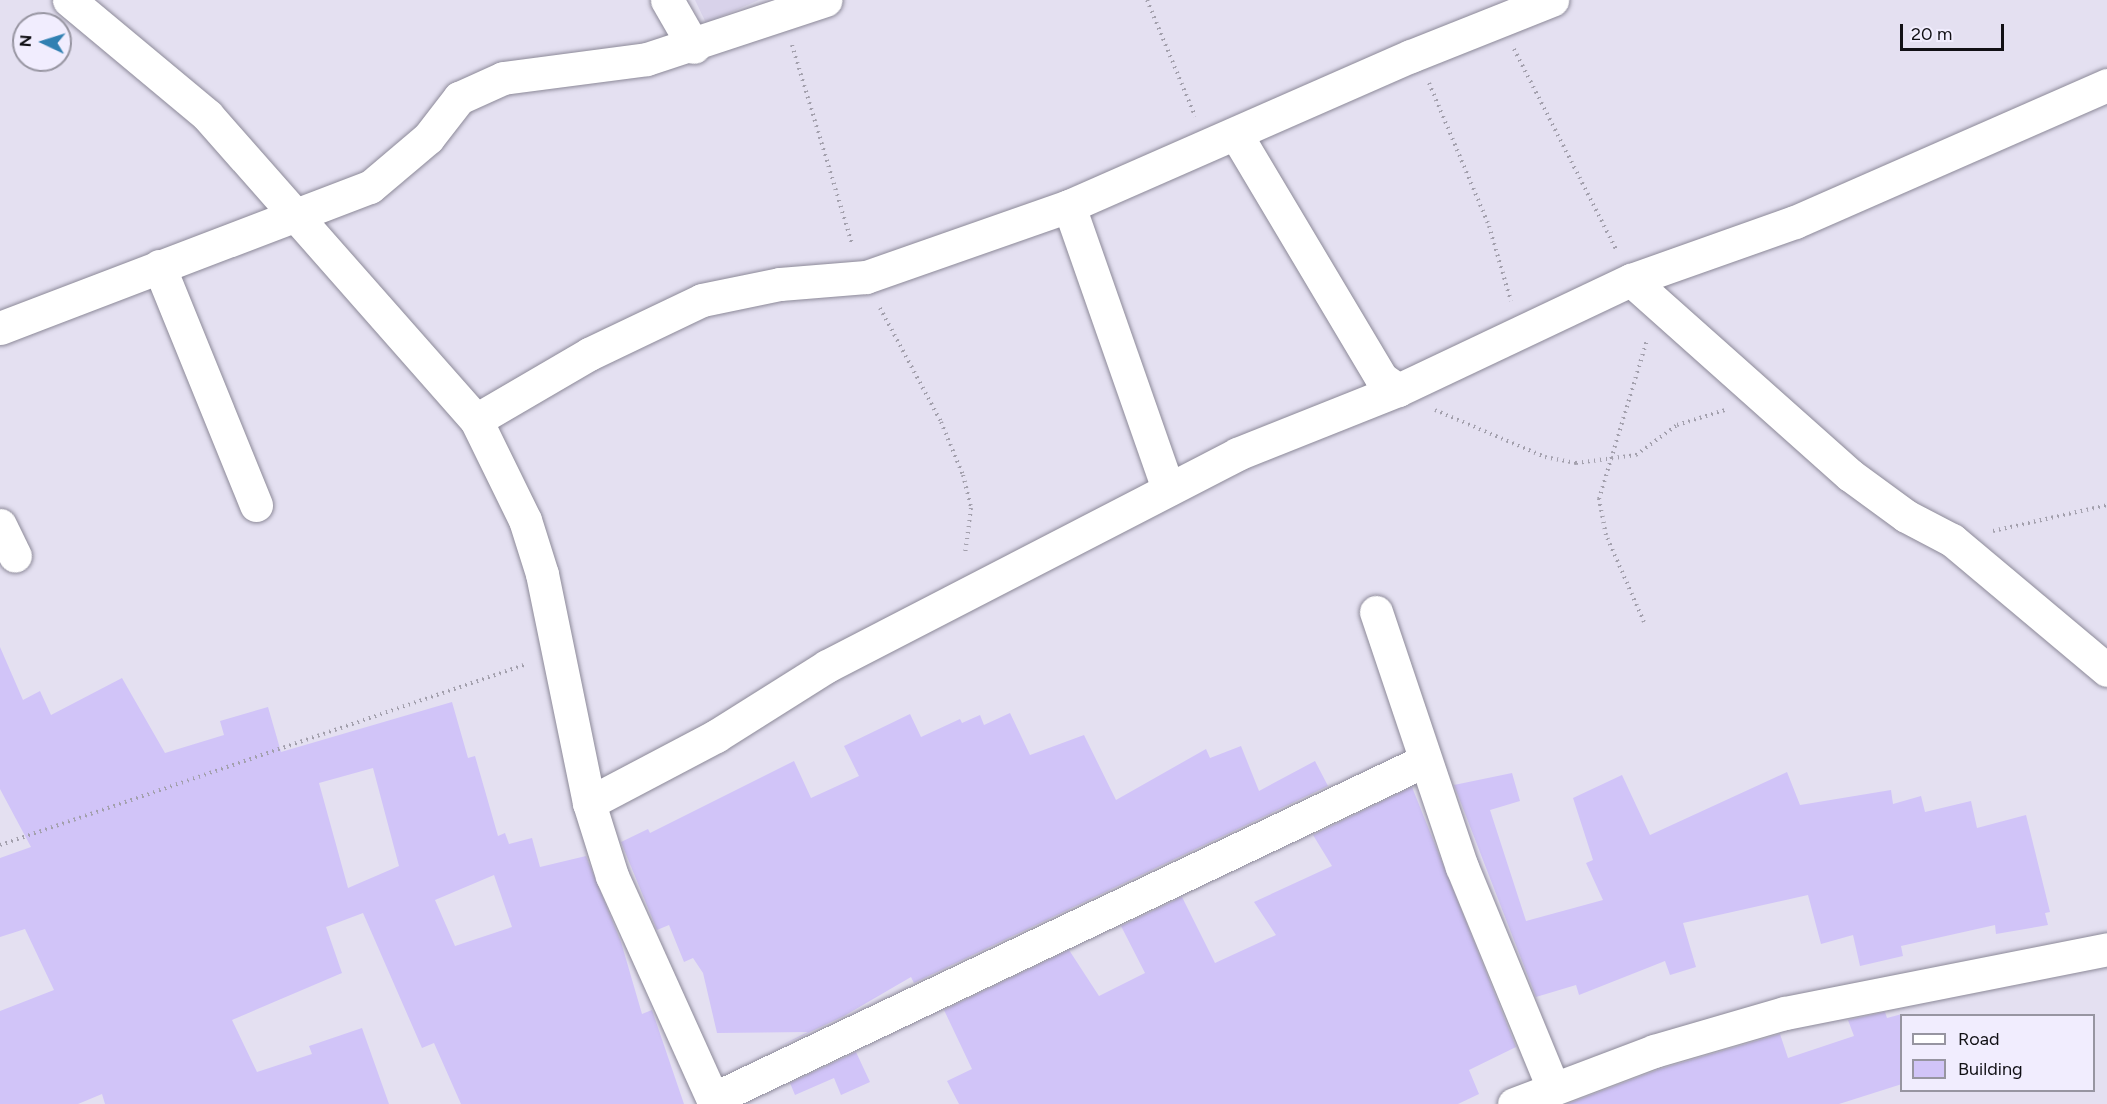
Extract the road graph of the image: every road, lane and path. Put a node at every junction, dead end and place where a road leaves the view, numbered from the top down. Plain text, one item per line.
1 (69, 0) edge
2 (667, 0) edge
3 (825, 0) edge
4 (1147, 0) edge
5 (1552, 0) edge
6 (1501, 22) junction
7 (694, 47) junction
8 (1411, 56) junction
9 (2107, 85) edge
10 (1223, 142) junction
11 (1069, 206) junction
12 (297, 213) junction
13 (159, 266) junction
14 (1631, 280) junction
15 (1667, 311) junction
16 (0, 327) edge
17 (1518, 337) junction
18 (1398, 390) junction
19 (1773, 406) junction
20 (476, 420) junction
21 (1615, 457) junction
22 (1168, 489) junction
23 (2107, 505) edge
24 (256, 506) dead end
25 (0, 525) edge
26 (1952, 540) junction
27 (15, 556) dead end
28 (1376, 612) dead end
29 (1644, 622) dead end
30 (561, 650) junction
31 (2107, 670) edge
32 (1424, 761) junction
33 (589, 803) junction
34 (0, 845) edge
35 (2107, 949) edge
36 (1552, 1088) junction
37 (714, 1101) edge
38 (1514, 1104) edge

1 - 12 street
2 - 7 street
3 - 7 street
4 - 10 path
5 - 6 street
6 - 8 street
6 - 14 path
7 - 12 street
8 - 10 street
8 - 17 path
9 - 14 street
10 - 11 street
10 - 18 street
11 - 20 street
11 - 22 street
12 - 13 street
12 - 20 street
13 - 16 street
13 - 24 street
14 - 15 street
14 - 17 street
15 - 19 street
15 - 21 path
17 - 18 street
18 - 21 path
18 - 22 street
19 - 21 path
19 - 26 street
20 - 30 street
21 - 29 path
22 - 33 street
23 - 26 path
25 - 27 street
26 - 31 street
28 - 32 street
30 - 33 street
30 - 34 path
32 - 36 street
32 - 37 street
33 - 37 street
35 - 36 street
36 - 38 street

